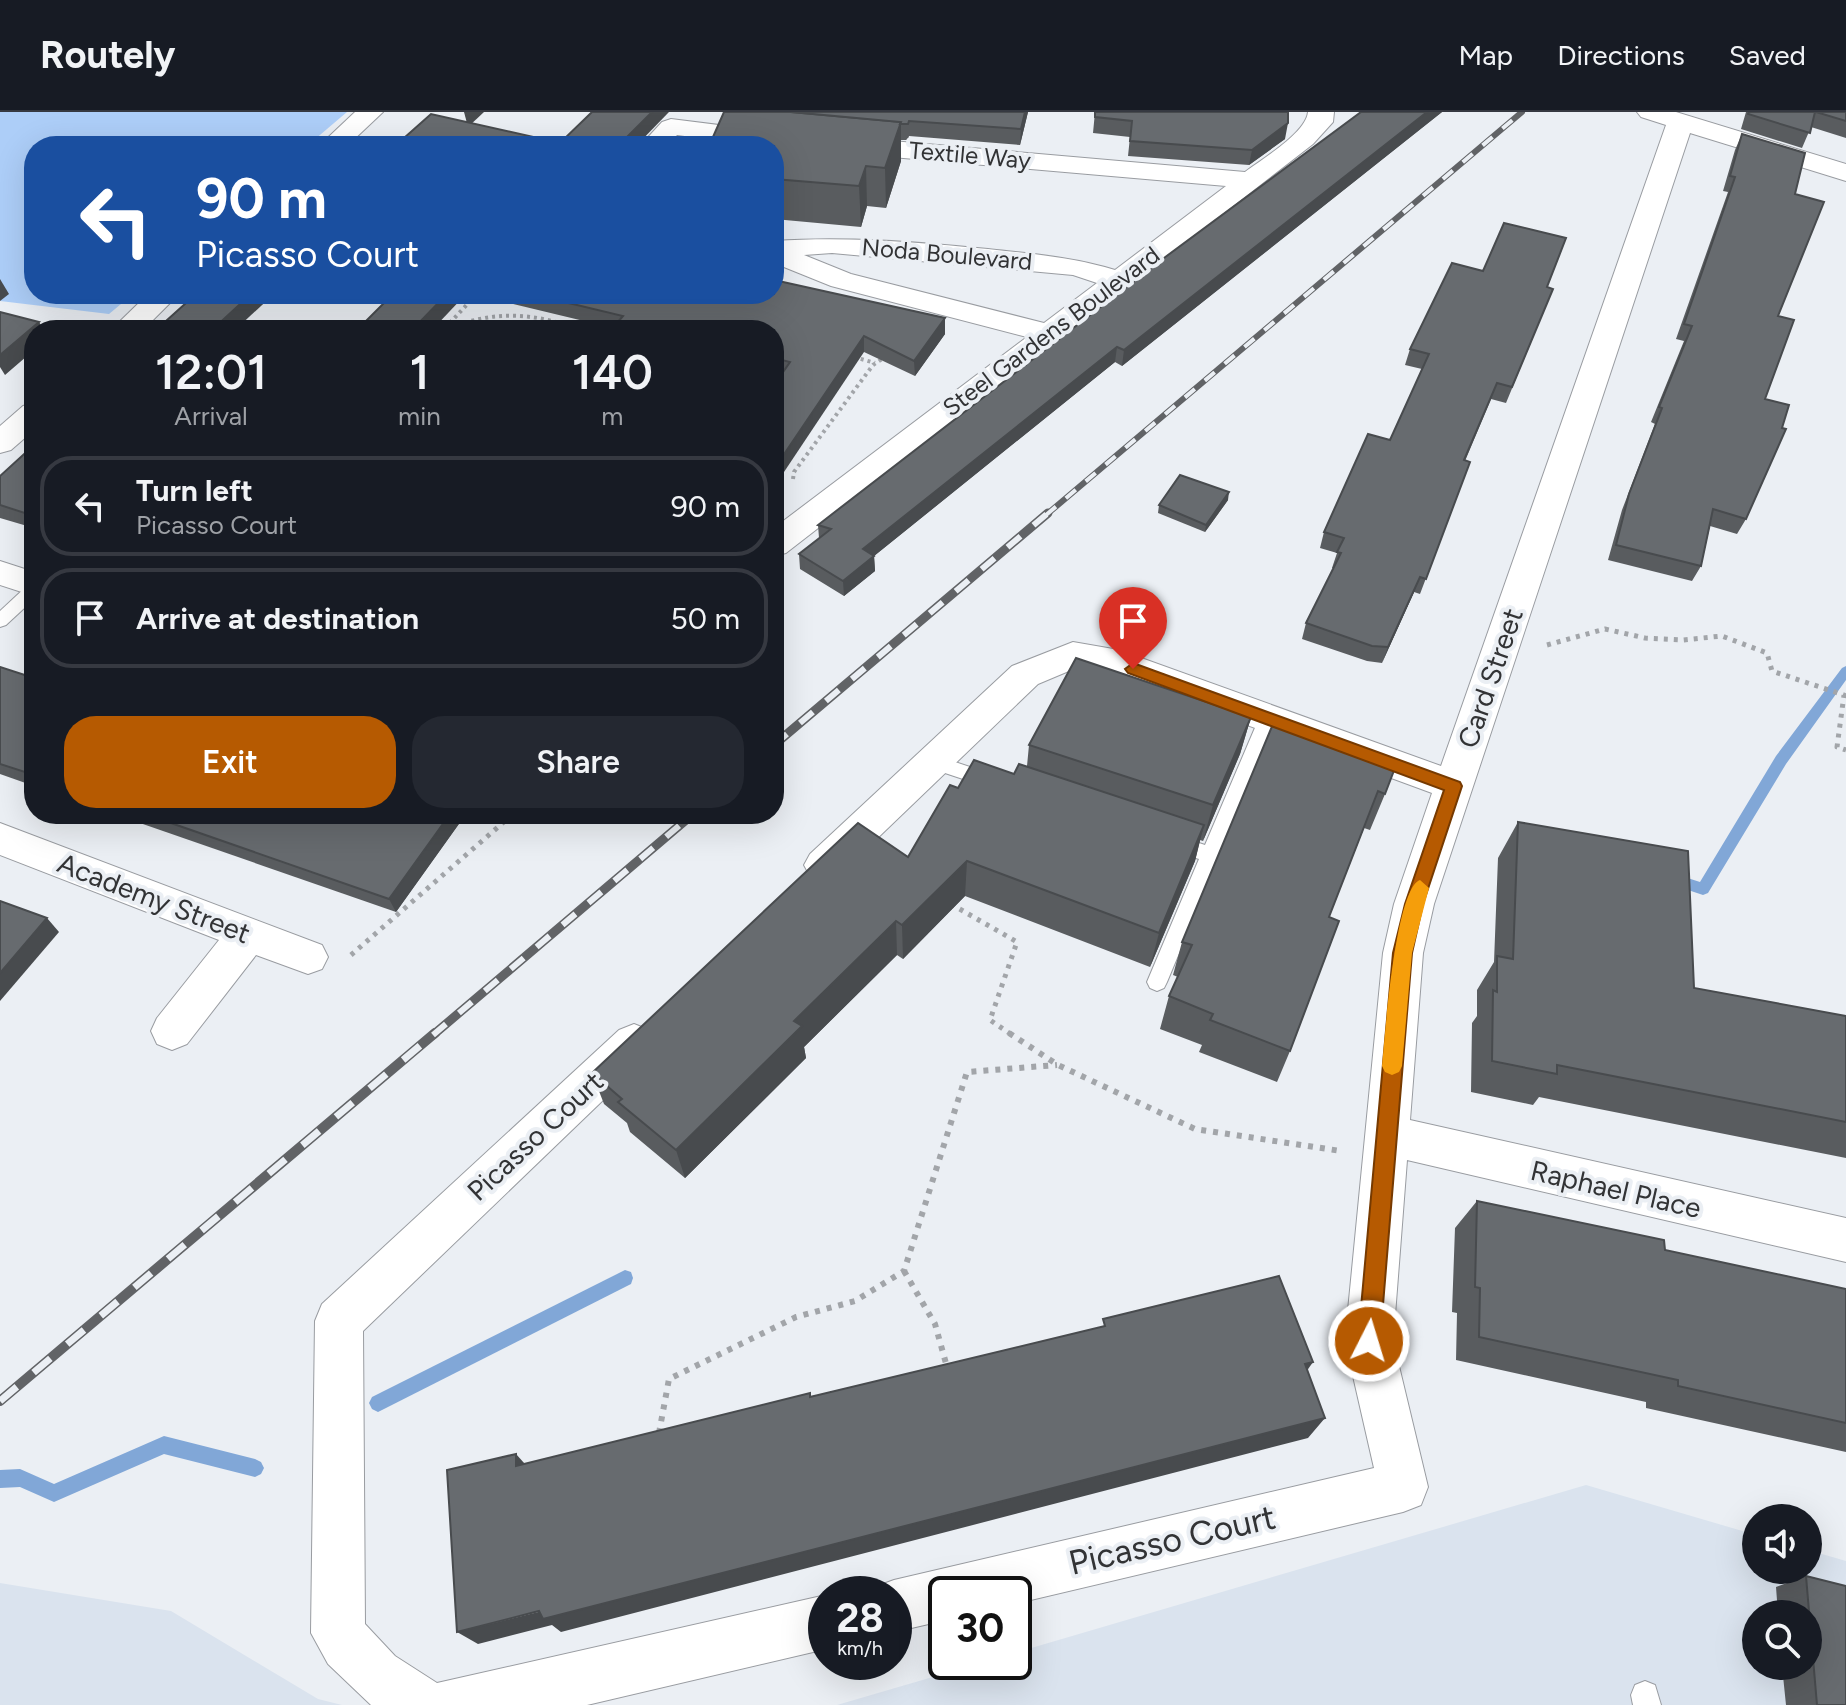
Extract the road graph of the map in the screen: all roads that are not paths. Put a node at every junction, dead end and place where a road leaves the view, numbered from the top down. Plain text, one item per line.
1 (370, 112) edge
2 (1321, 112) edge
3 (1665, 117) edge
4 (343, 136) edge
5 (662, 136) edge
6 (753, 136) edge
7 (784, 139) edge
8 (1846, 173) edge
9 (1249, 180) junction
10 (784, 250) edge
11 (784, 255) edge
12 (1117, 280) junction
13 (154, 304) edge
14 (137, 320) edge
15 (1048, 333) junction
16 (24, 422) edge
17 (0, 443) edge
18 (784, 537) edge
19 (0, 573) edge
20 (24, 582) edge
21 (24, 596) edge
22 (0, 621) edge
23 (1269, 716) junction
24 (934, 762) junction
25 (1007, 786) edge
26 (1454, 786) junction
27 (1152, 835) edge
28 (0, 839) edge
29 (1210, 855) junction
30 (793, 894) edge
31 (248, 934) junction
32 (308, 957) road end
33 (1157, 982) edge
34 (665, 1014) edge
35 (172, 1031) dead end
36 (1386, 1147) junction
37 (1846, 1240) edge
38 (1403, 1487) joint
39 (912, 1602) edge
40 (808, 1626) edge
41 (424, 1705) edge
42 (450, 1705) edge

1 - 4 street
2 - 9 street, Steel Gardens Boulevard
3 - 8 street
3 - 26 street, Card Street
5 - 6 street, Textile Way
7 - 9 street, Textile Way
9 - 12 street, Steel Gardens Boulevard
10 - 12 street, Noda Boulevard
11 - 15 street, Noda Boulevard
12 - 15 street, Steel Gardens Boulevard
13 - 14 street
15 - 18 street, Steel Gardens Boulevard
16 - 17 street
19 - 20 street
21 - 22 lane
23 - 24 street
23 - 26 street
23 - 29 lane
24 - 25 lane
24 - 30 street
26 - 36 street, Card Street
27 - 29 lane
28 - 31 street, Academy Street
29 - 33 lane
31 - 32 street, Academy Street
31 - 35 street
34 - 41 street, Picasso Court
36 - 37 street, Raphael Place
36 - 38 street, Card Street
38 - 39 street, Picasso Court
40 - 42 street

